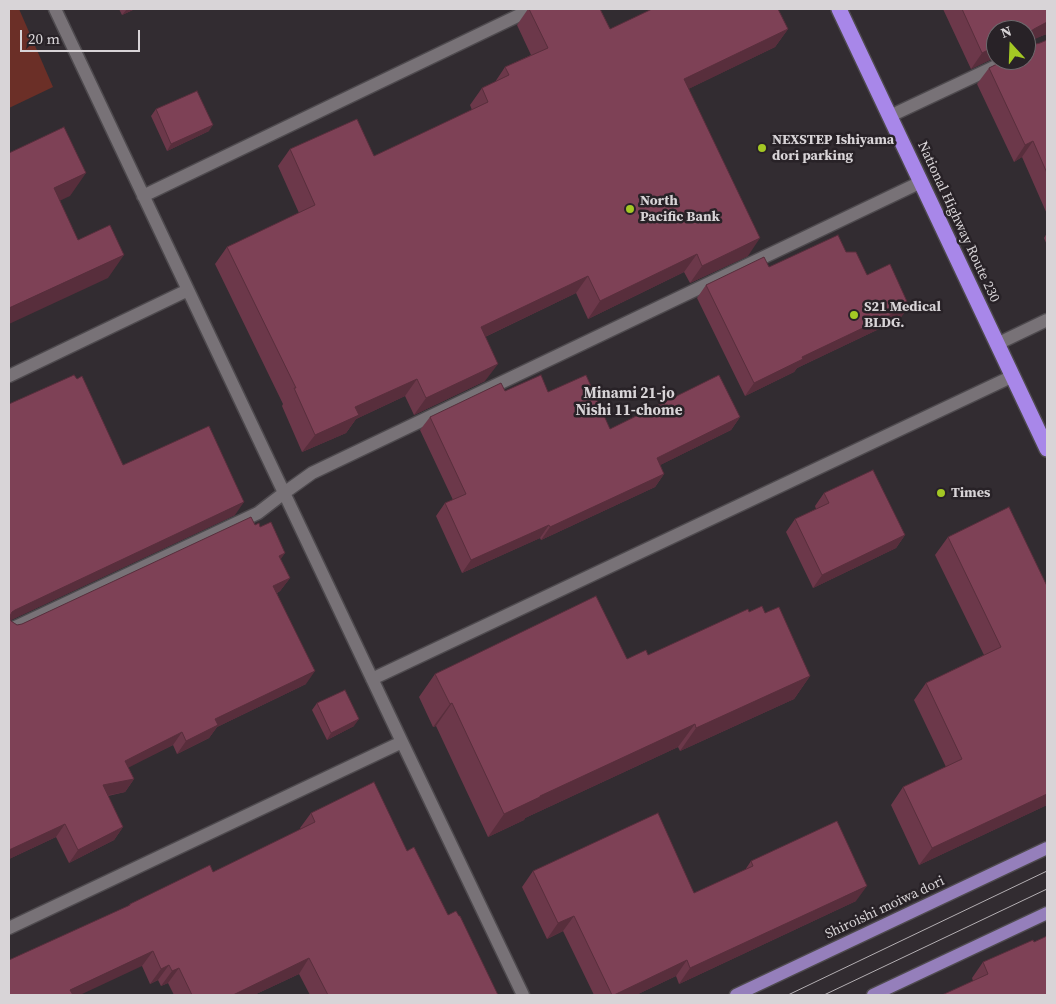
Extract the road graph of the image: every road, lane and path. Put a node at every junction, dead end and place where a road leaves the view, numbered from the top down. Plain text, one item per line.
1 (55, 9) edge
2 (532, 9) edge
3 (839, 9) edge
4 (988, 70) edge
5 (890, 116) junction
6 (921, 182) junction
7 (143, 196) junction
8 (188, 290) junction
9 (1047, 320) edge
10 (997, 344) junction
11 (9, 376) edge
12 (1013, 376) junction
13 (1047, 449) edge
14 (284, 493) junction
15 (9, 630) edge
16 (372, 679) junction
17 (402, 742) junction
18 (1047, 848) edge
19 (1047, 913) edge
20 (9, 928) edge
21 (523, 995) edge
22 (736, 995) edge
23 (873, 995) edge

1 - 7 street
2 - 7 street
3 - 5 highway, National Highway Route 230
4 - 5 street
5 - 6 highway, National Highway Route 230
6 - 10 highway, National Highway Route 230
6 - 14 street
7 - 8 street
8 - 11 street
8 - 14 street
9 - 10 street
10 - 12 highway, National Highway Route 230
12 - 13 highway, National Highway Route 230
12 - 16 street
14 - 15 street
14 - 16 street
16 - 17 street
17 - 20 street
17 - 21 street
18 - 22 main road, Shiroishi moiwa dori
19 - 23 main road

